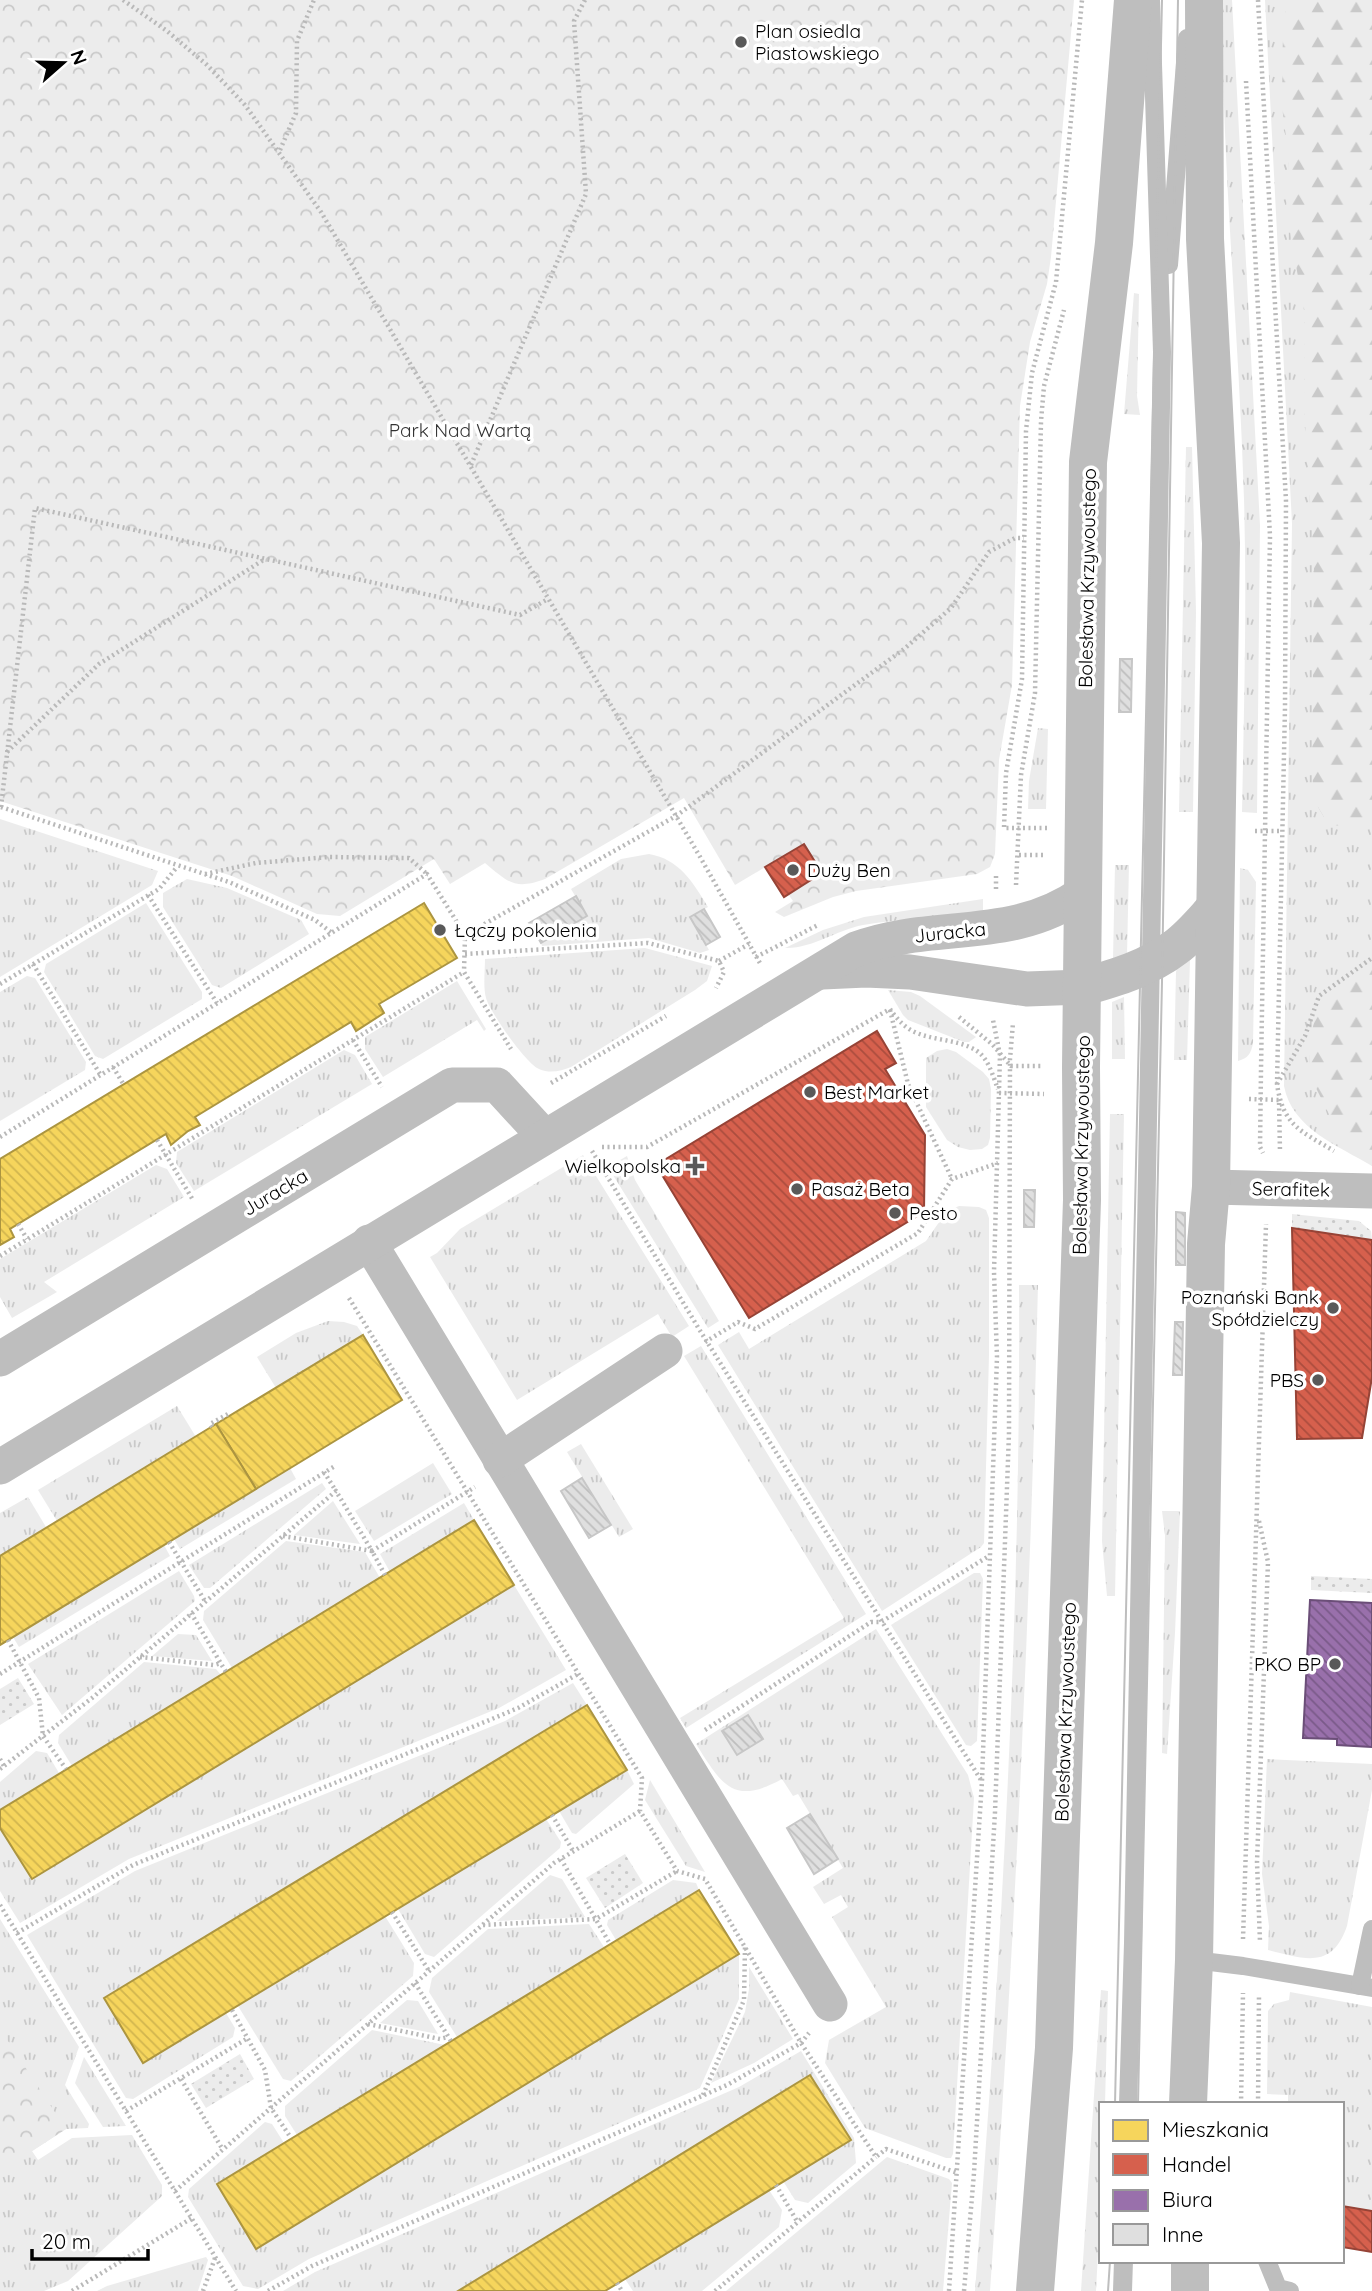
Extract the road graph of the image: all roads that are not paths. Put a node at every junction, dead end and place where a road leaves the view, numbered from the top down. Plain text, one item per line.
1 (1133, 0) edge
2 (1150, 0) edge
3 (1190, 0) edge
4 (1204, 0) edge
5 (1162, 352) junction
6 (1083, 893) junction
7 (1215, 908) junction
8 (1151, 962) junction
9 (818, 972) junction
10 (1083, 987) junction
11 (544, 1136) junction
12 (1211, 1187) junction
13 (1372, 1191) edge
14 (369, 1242) junction
15 (665, 1351) road end
16 (0, 1359) edge
17 (500, 1460) junction
18 (0, 1467) edge
19 (1372, 1929) edge
20 (1194, 1961) junction
21 (1366, 1987) edge
22 (830, 2004) road end
23 (1128, 2102) edge
24 (1188, 2102) edge
25 (1123, 2263) edge
26 (1190, 2263) edge
27 (1268, 2263) edge
28 (1035, 2291) edge
29 (1122, 2291) edge
30 (1190, 2291) edge
31 (1290, 2291) edge

1 - 6 street, Bolesława Krzywoustego
2 - 5 lane
3 - 5 lane
4 - 7 street
5 - 8 lane
6 - 9 street, Juracka
6 - 10 street, Bolesława Krzywoustego
7 - 8 street
7 - 12 street
8 - 10 street
8 - 23 lane
9 - 10 street, Juracka
9 - 11 street, Juracka
10 - 28 street, Bolesława Krzywoustego
11 - 14 street, Juracka
11 - 16 street, Juracka
12 - 13 street, Serafitek
12 - 20 street
14 - 17 street
14 - 18 street, Juracka
15 - 17 street
17 - 22 street
19 - 21 lane
20 - 21 lane
20 - 24 street
25 - 29 lane
26 - 30 street
27 - 31 lane

